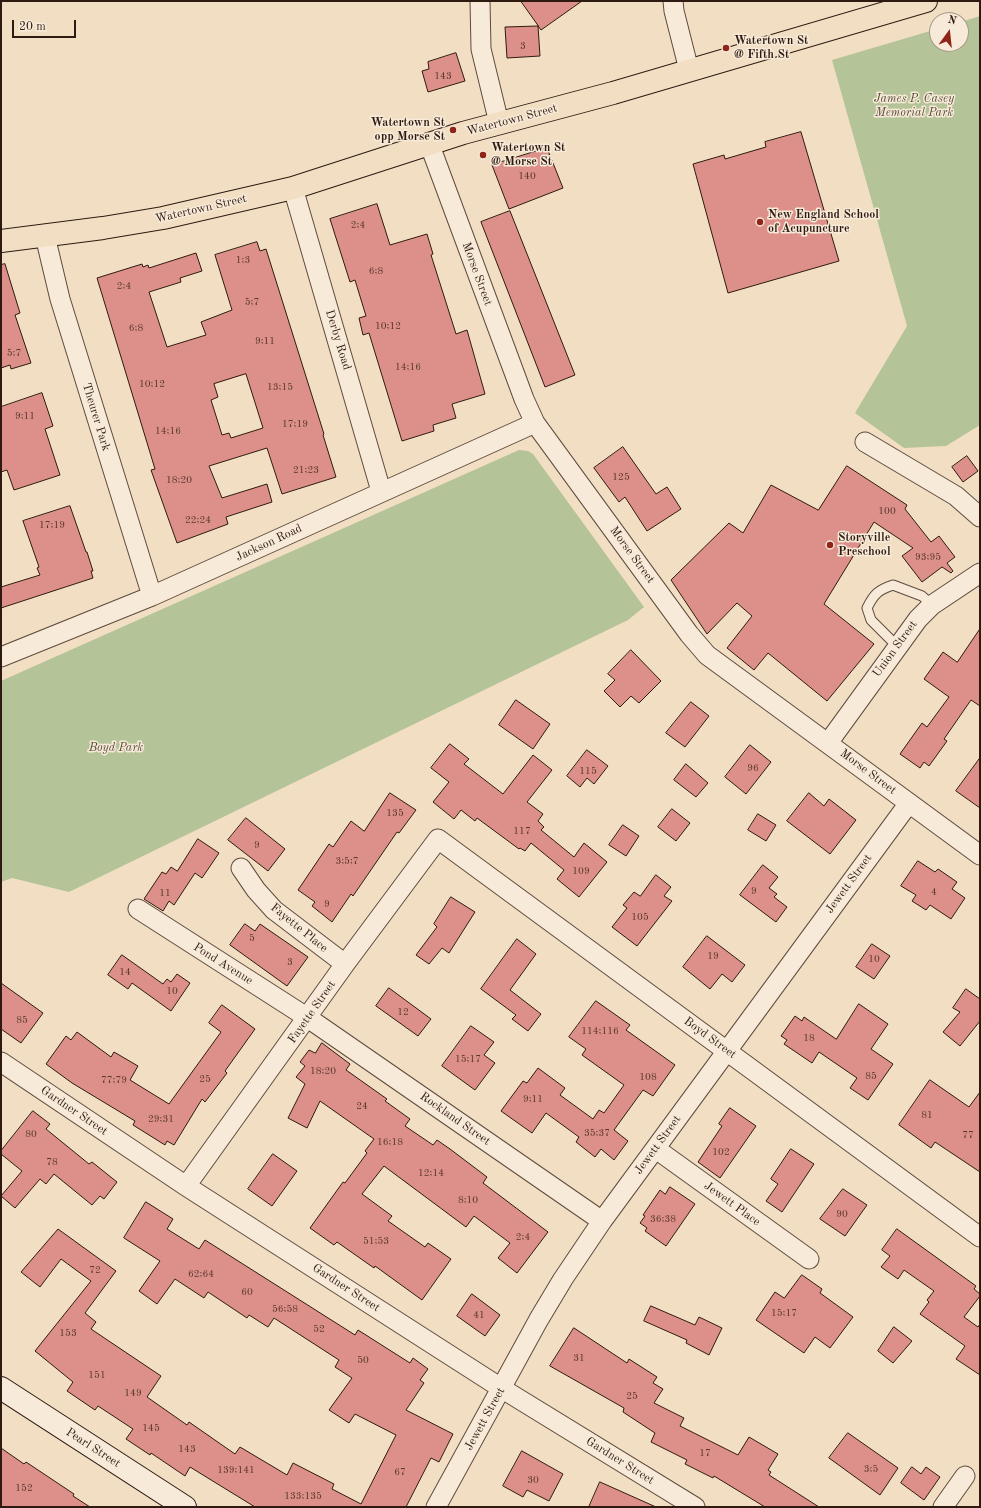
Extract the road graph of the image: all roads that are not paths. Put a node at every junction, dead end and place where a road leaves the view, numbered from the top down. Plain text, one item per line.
1 (480, 1) edge
2 (673, 1) edge
3 (926, 1) edge
4 (689, 70) junction
5 (499, 123) junction
6 (428, 143) junction
7 (292, 188) junction
8 (45, 236) junction
9 (1, 241) edge
10 (535, 423) junction
11 (865, 442) dead end
12 (381, 492) junction
13 (980, 517) edge
14 (980, 573) edge
15 (152, 596) junction
16 (932, 605) junction
17 (898, 646) junction
18 (1, 657) edge
19 (828, 743) junction
20 (909, 803) junction
21 (438, 839) joint
22 (980, 855) edge
23 (241, 868) dead end
24 (138, 909) dead end
25 (345, 964) junction
26 (308, 1018) junction
27 (727, 1050) junction
28 (1, 1062) edge
29 (656, 1149) junction
30 (186, 1186) junction
31 (602, 1221) junction
32 (980, 1237) edge
33 (809, 1259) dead end
34 (1, 1388) edge
35 (501, 1388) junction
36 (965, 1476) dead end
37 (185, 1507) edge
38 (436, 1507) edge
39 (695, 1507) edge
40 (943, 1507) edge

1 - 5 street
2 - 4 street
3 - 4 main road, Watertown Street
4 - 5 main road, Watertown Street
5 - 6 main road, Watertown Street
6 - 7 main road, Watertown Street
6 - 10 street, Morse Street
7 - 8 main road, Watertown Street
7 - 12 street, Derby Road
8 - 9 main road, Watertown Street
8 - 15 street, Theurer Park
10 - 12 street, Jackson Road
10 - 19 street, Morse Street
11 - 13 street
12 - 15 street, Jackson Road
14 - 16 street, Union Street
15 - 18 street, Jackson Road
16 - 17 street, Union Street
16 - 17 lane
17 - 19 street, Union Street
19 - 20 street, Morse Street
20 - 22 street, Morse Street
20 - 27 street, Jewett Street
21 - 25 street, Fayette Street
21 - 27 street, Boyd Street
23 - 25 street, Fayette Place
24 - 26 street, Pond Avenue
25 - 26 street, Fayette Street
26 - 30 street, Fayette Street
26 - 31 street, Rockland Street
27 - 29 street, Jewett Street
27 - 32 street, Boyd Street
28 - 30 street, Gardner Street
29 - 31 street, Jewett Street
29 - 33 street, Jewett Place
30 - 35 street, Gardner Street
31 - 35 street, Jewett Street
34 - 37 street, Pearl Street
35 - 38 street, Jewett Street
35 - 39 street, Gardner Street
36 - 40 street

